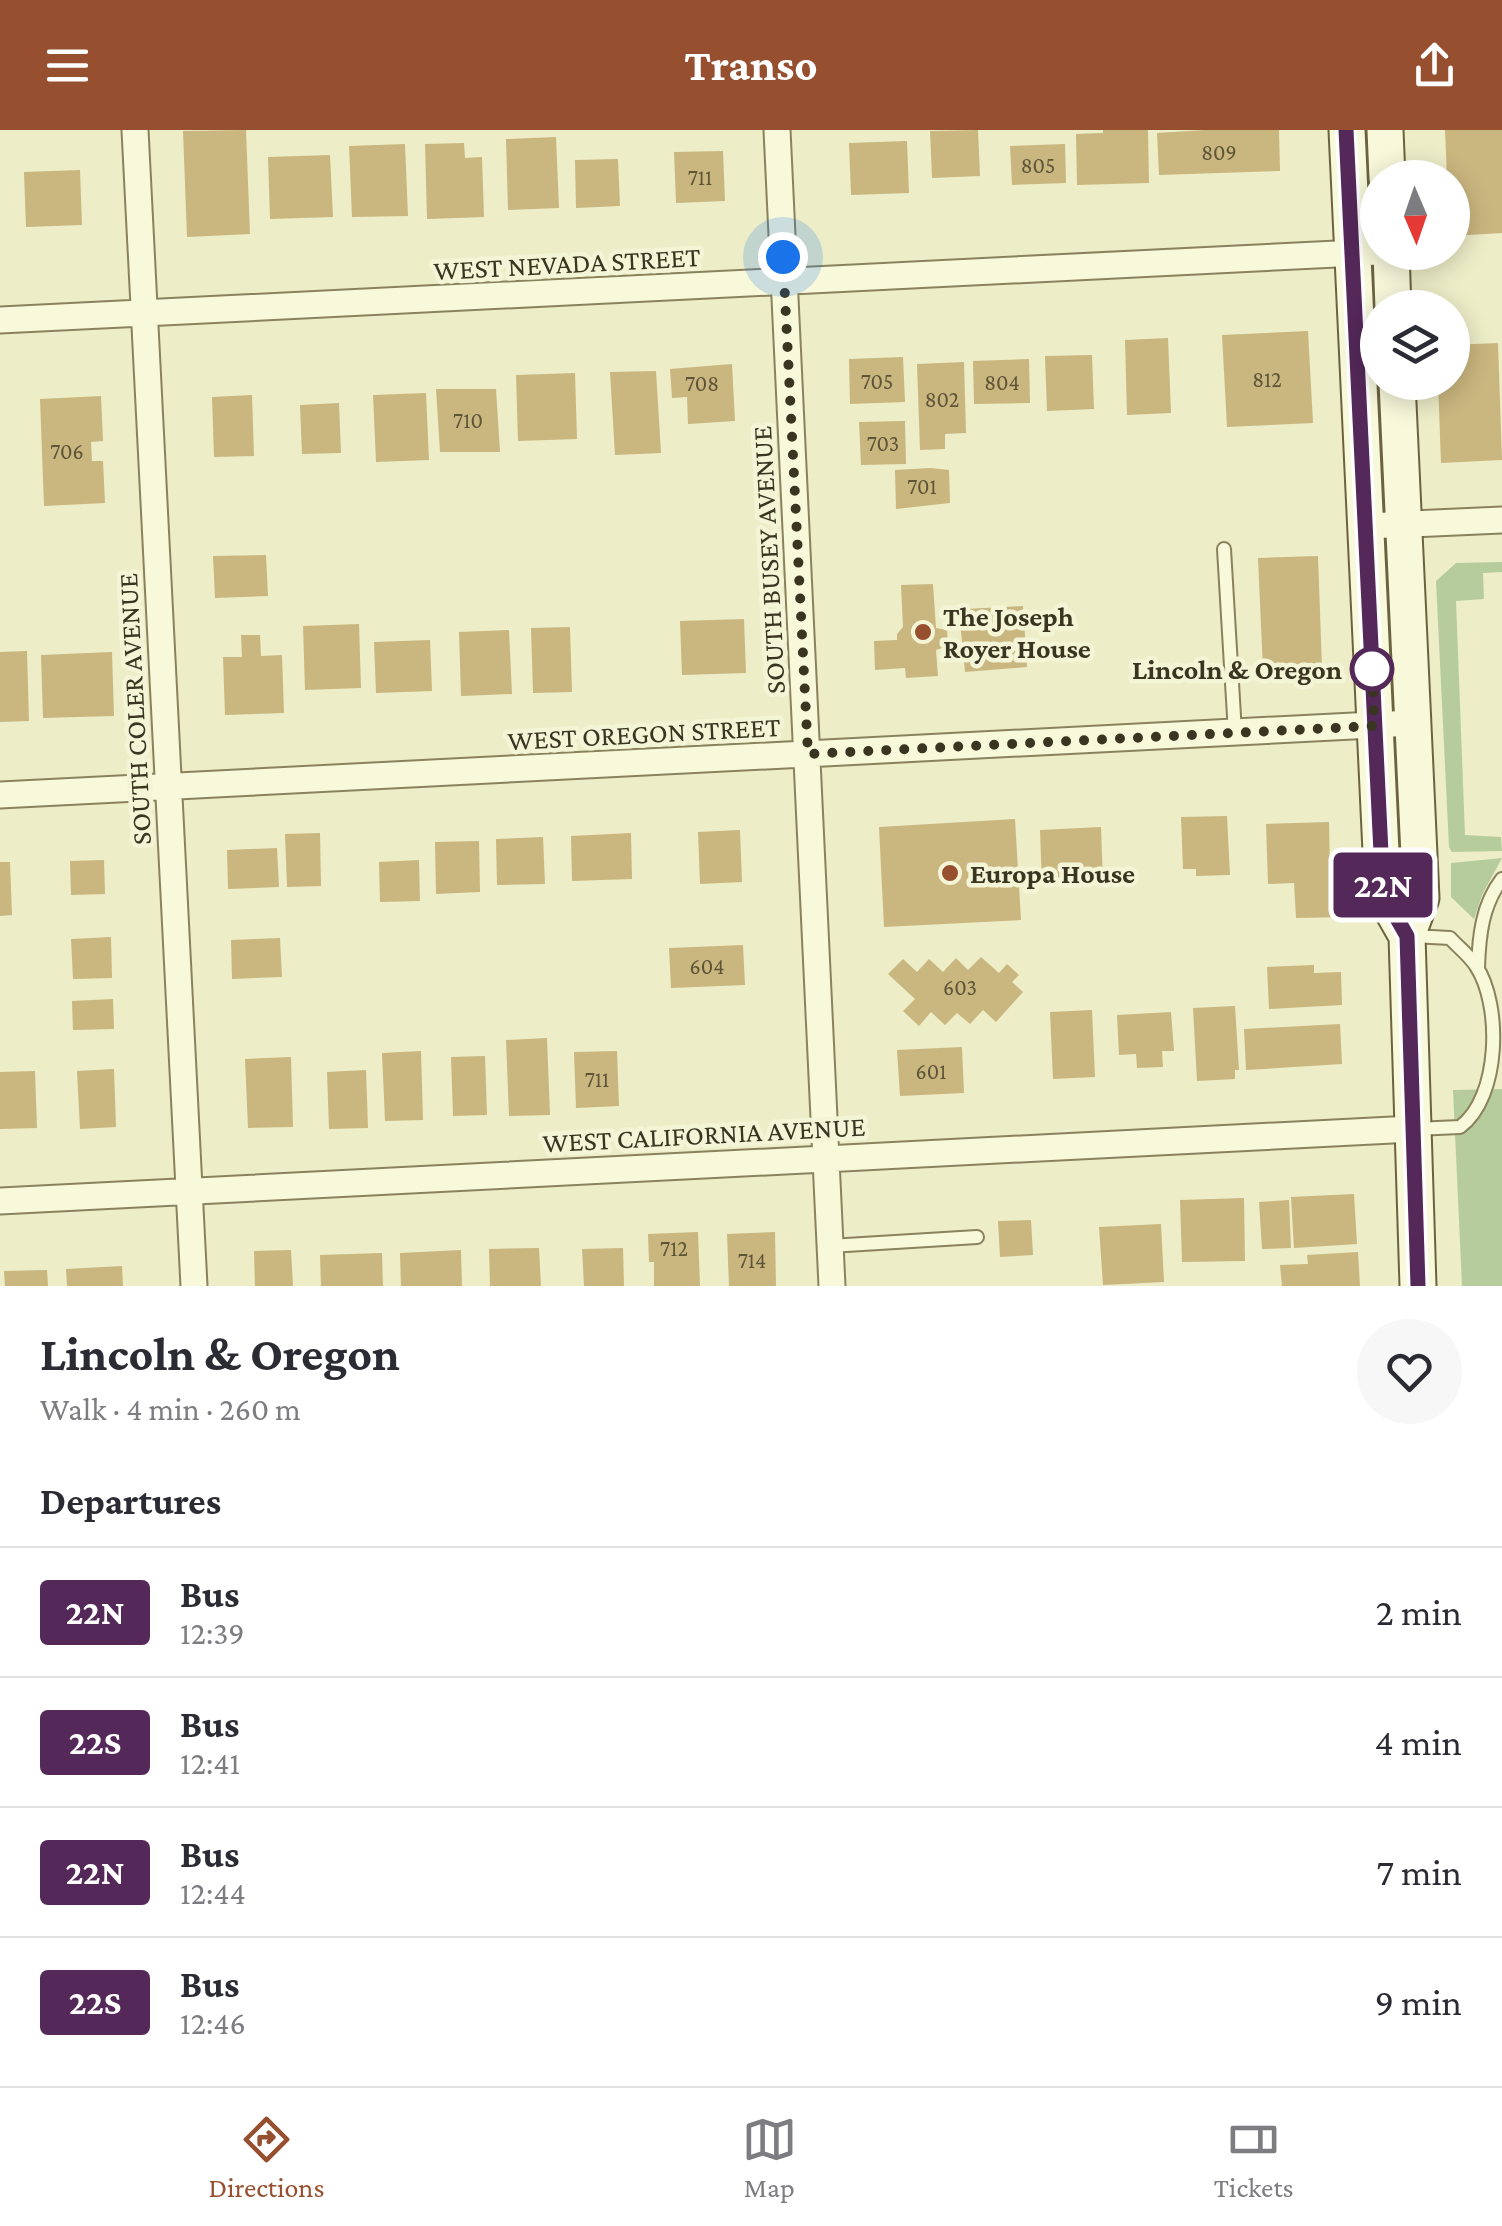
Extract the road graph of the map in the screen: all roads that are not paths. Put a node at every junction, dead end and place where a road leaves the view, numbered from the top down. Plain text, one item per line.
1 (135, 130) edge
2 (777, 130) edge
3 (1346, 130) edge
4 (1385, 130) edge
5 (1386, 160) edge
6 (1360, 226) edge
7 (1360, 253) edge
8 (1364, 270) edge
9 (784, 282) junction
10 (145, 313) junction
11 (0, 320) edge
12 (1398, 400) edge
13 (1502, 520) edge
14 (1403, 524) junction
15 (1366, 526) junction
16 (1224, 549) dead end
17 (1412, 723) junction
18 (1374, 726) junction
19 (1235, 733) junction
20 (808, 754) junction
21 (168, 786) junction
22 (0, 795) edge
23 (1502, 879) edge
24 (1407, 936) junction
25 (1478, 968) junction
26 (1412, 1129) junction
27 (826, 1157) junction
28 (188, 1191) junction
29 (0, 1201) edge
30 (977, 1237) dead end
31 (830, 1246) junction
32 (194, 1286) edge
33 (832, 1286) edge
34 (1418, 1286) edge

1 - 10 street, SOUTH COLER AVENUE
2 - 9 street, SOUTH BUSEY AVENUE
3 - 6 main road
4 - 5 main road
7 - 9 street, WEST NEVADA STREET
8 - 15 main road
9 - 10 street, WEST NEVADA STREET
9 - 20 street, SOUTH BUSEY AVENUE
10 - 11 street, WEST NEVADA STREET
10 - 21 street, SOUTH COLER AVENUE
12 - 14 main road
13 - 14 street
14 - 15 street
14 - 17 main road
15 - 18 main road
16 - 19 lane
17 - 18 street, WEST OREGON STREET
17 - 24 main road
18 - 19 street, WEST OREGON STREET
18 - 24 main road
19 - 20 street, WEST OREGON STREET
20 - 21 street, WEST OREGON STREET
20 - 27 street, SOUTH BUSEY AVENUE
21 - 22 street, WEST OREGON STREET
21 - 28 street, SOUTH COLER AVENUE
23 - 25 lane
24 - 25 lane
24 - 26 main road
25 - 26 lane
26 - 27 street, WEST CALIFORNIA AVENUE
26 - 34 main road
27 - 28 street, WEST CALIFORNIA AVENUE
27 - 31 street, SOUTH BUSEY AVENUE
28 - 29 street, WEST CALIFORNIA AVENUE
28 - 32 street, SOUTH COLER AVENUE
30 - 31 lane
31 - 33 street, SOUTH BUSEY AVENUE

